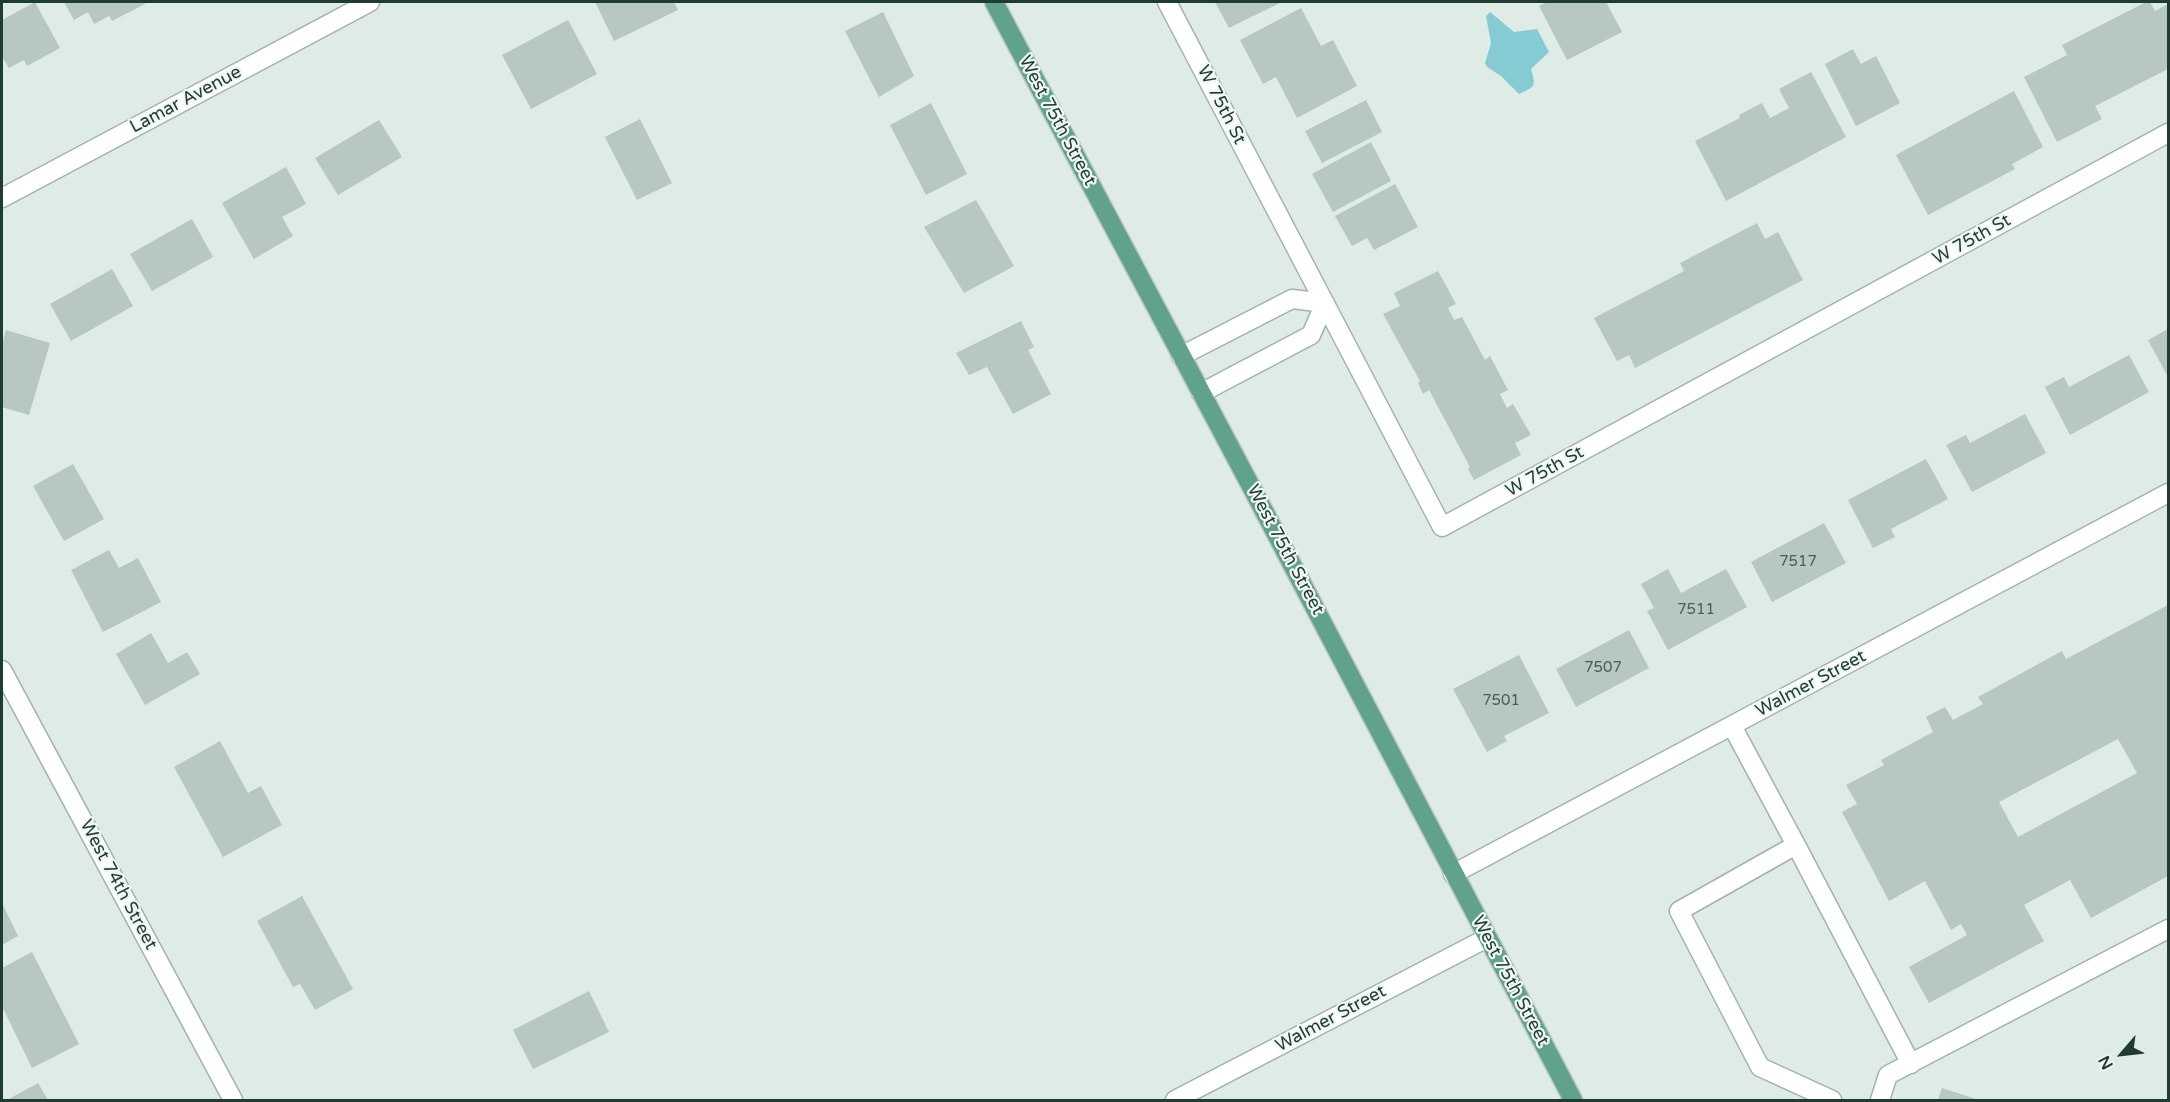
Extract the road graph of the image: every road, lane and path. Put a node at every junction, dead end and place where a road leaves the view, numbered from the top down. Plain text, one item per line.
1 (370, 2) edge
2 (994, 2) edge
3 (1167, 2) edge
4 (2169, 133) edge
5 (2, 198) edge
6 (1324, 303) junction
7 (1181, 356) junction
8 (1201, 393) junction
9 (2169, 493) edge
10 (2, 670) edge
11 (1732, 726) junction
12 (1796, 845) junction
13 (1453, 874) junction
14 (2169, 929) edge
15 (1487, 938) junction
16 (1911, 1064) junction
17 (233, 1101) edge
18 (1175, 1101) edge
19 (1573, 1101) edge
20 (1832, 1101) edge
21 (1880, 1101) edge

1 - 5 street, Lamar Avenue
2 - 7 main road, West 75th Street
3 - 6 street, W 75th St
4 - 6 street, W 75th St
6 - 7 street
6 - 8 street
7 - 8 main road, West 75th Street
8 - 13 main road, West 75th Street
9 - 11 street, Walmer Street
10 - 17 street, West 74th Street
11 - 12 street
11 - 13 street, Walmer Street
12 - 16 street
12 - 20 street
13 - 15 main road, West 75th Street
14 - 16 street
15 - 18 street, Walmer Street
15 - 19 main road, West 75th Street
16 - 21 street

